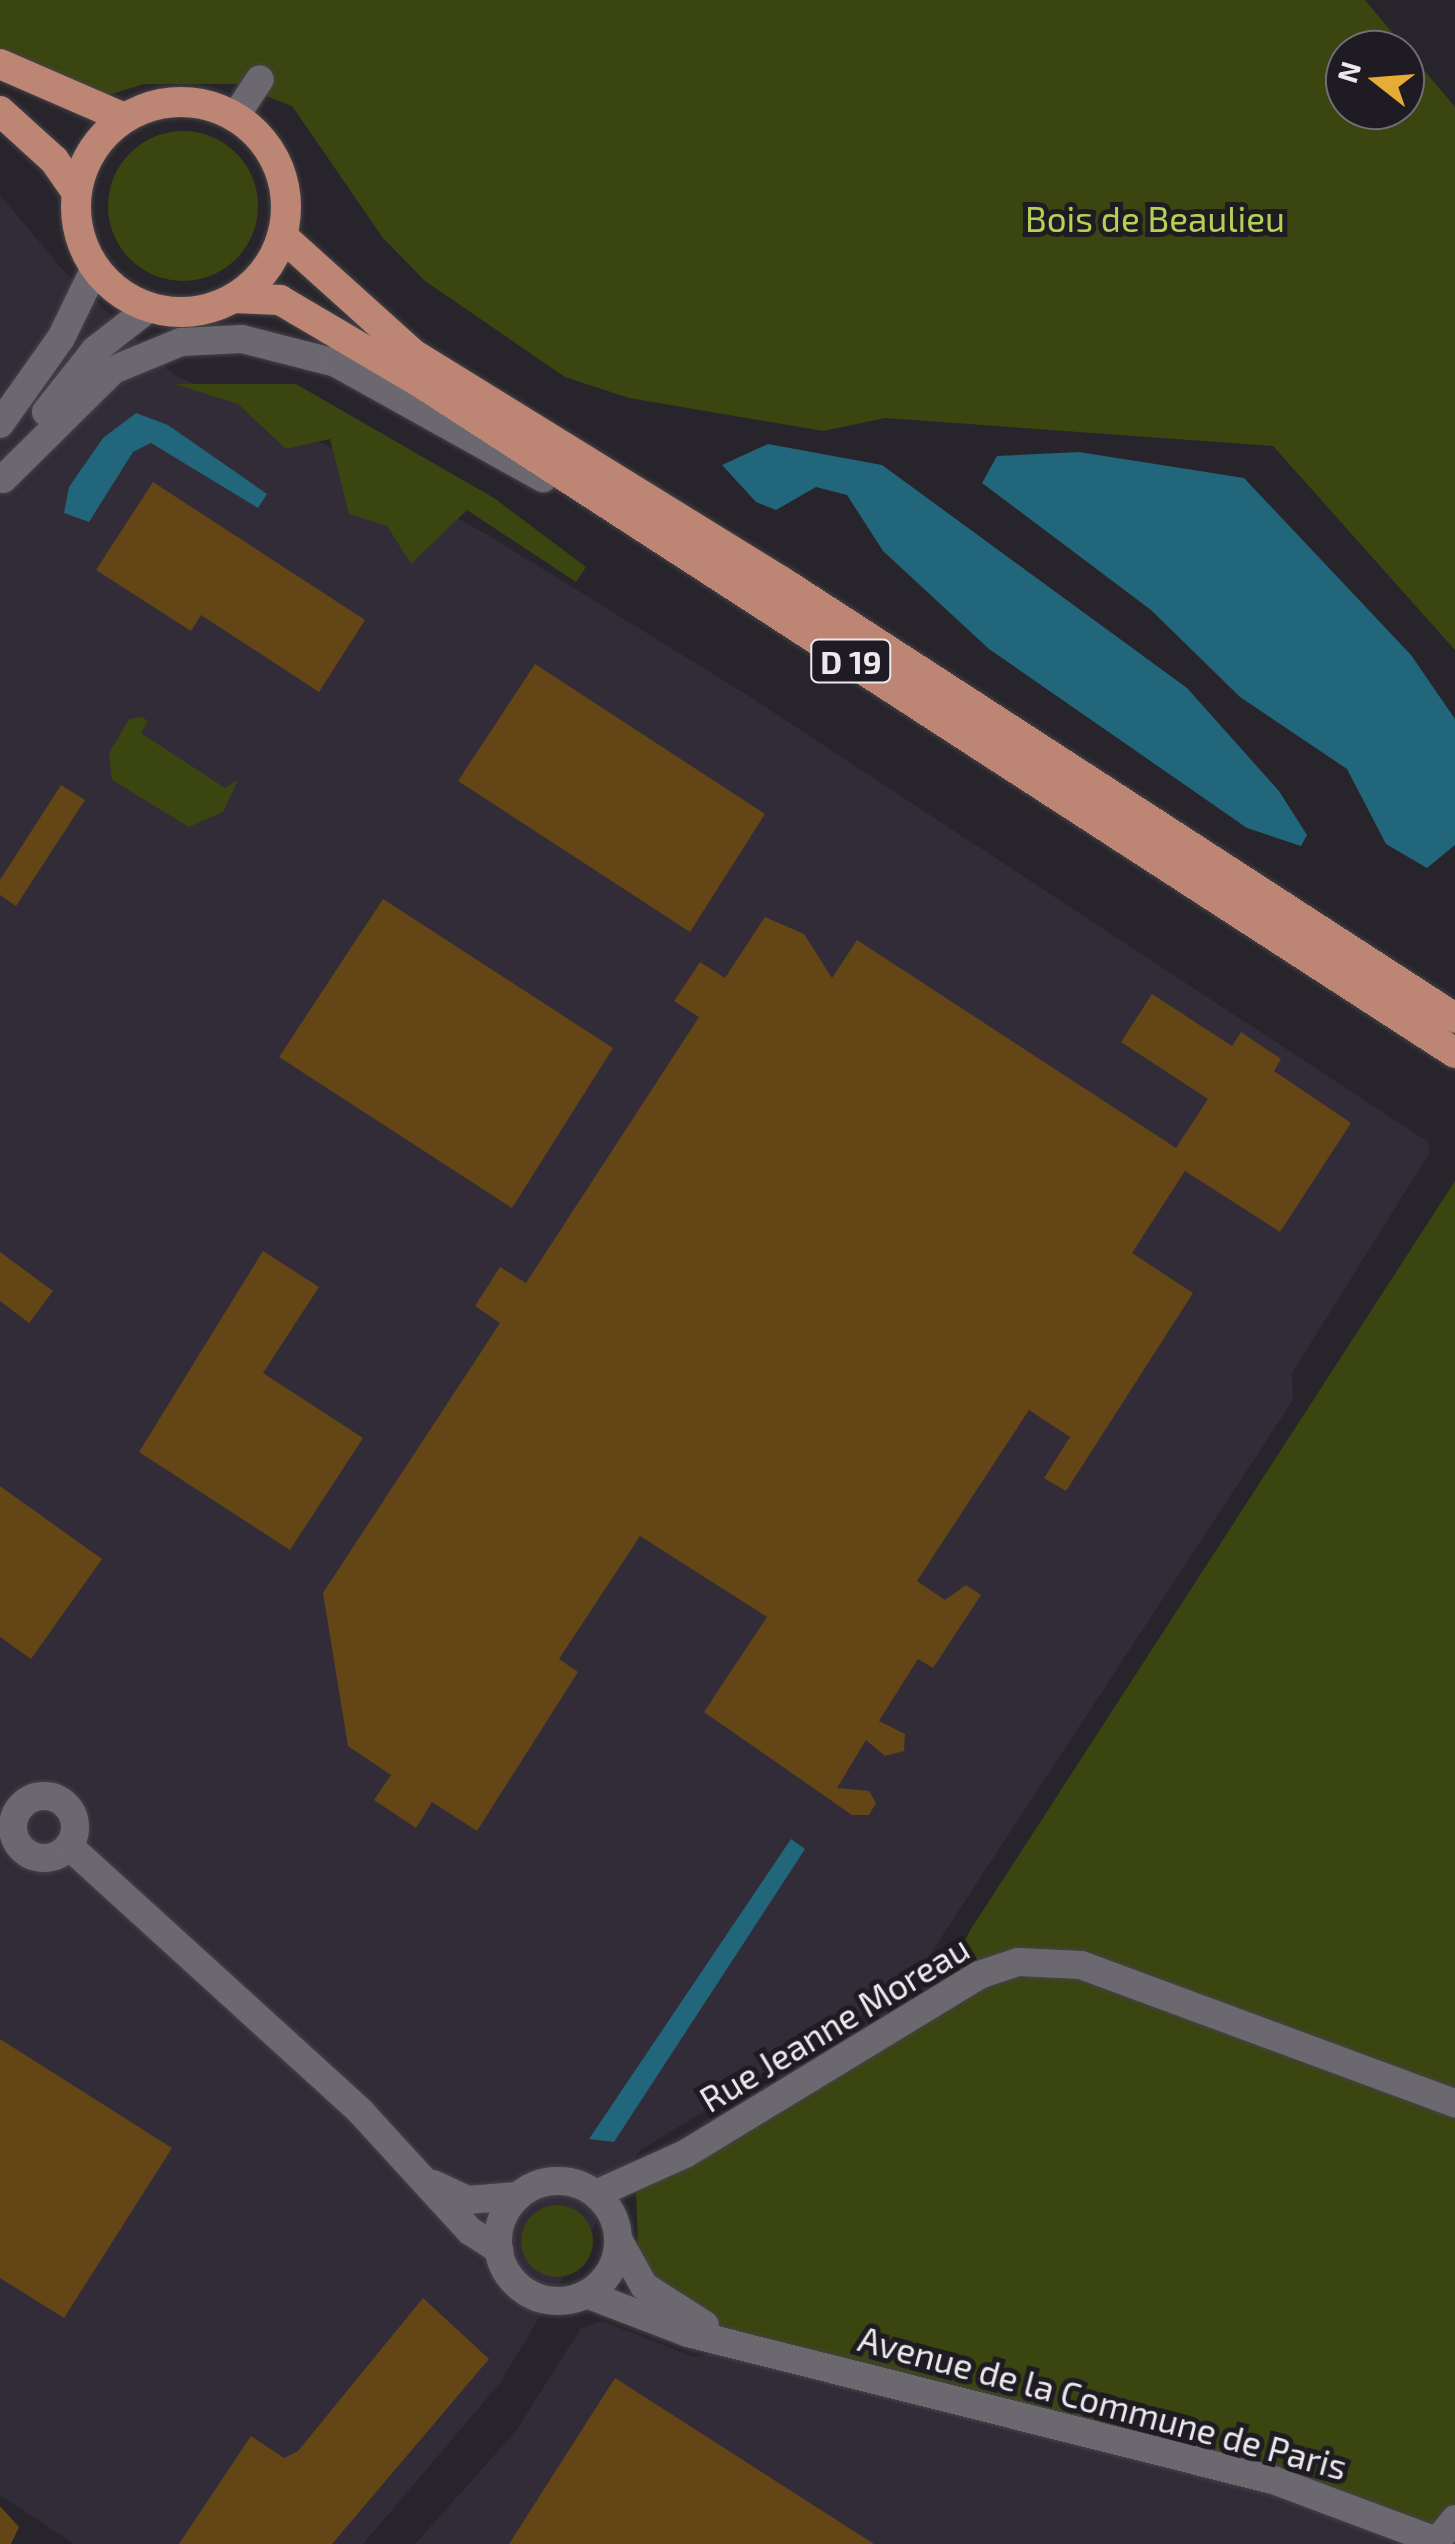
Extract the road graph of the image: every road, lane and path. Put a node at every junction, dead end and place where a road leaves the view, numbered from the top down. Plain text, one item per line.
1 (0, 64) edge
2 (260, 79) dead end
3 (0, 112) edge
4 (235, 116) junction
5 (124, 118) junction
6 (76, 192) junction
7 (282, 236) junction
8 (94, 268) junction
9 (234, 298) junction
10 (149, 308) junction
11 (0, 424) edge
12 (2, 482) edge
13 (805, 631) junction
14 (1455, 1018) edge
15 (1455, 1054) edge
16 (10, 1804) edge
17 (69, 1846) junction
18 (1455, 2103) edge
19 (428, 2181) junction
20 (596, 2194) junction
21 (518, 2196) junction
22 (618, 2239) junction
23 (498, 2250) junction
24 (586, 2294) junction
25 (746, 2346) junction
26 (1455, 2518) edge
27 (1436, 2542) edge

1 - 5 main road
2 - 4 street
3 - 6 main road
4 - 5 main road
4 - 7 main road
5 - 6 main road
6 - 8 main road
7 - 9 main road
7 - 14 main road, D 19
8 - 10 main road
8 - 11 street
9 - 10 main road
9 - 13 main road, D 19
10 - 12 street
12 - 13 street
13 - 15 main road, D 19
16 - 17 street
16 - 17 street
17 - 19 street
18 - 20 street, Rue Jeanne Moreau
19 - 21 street
19 - 23 street
20 - 21 street
20 - 22 street
21 - 23 street
22 - 24 street
22 - 25 street, Avenue de la Commune de Paris
23 - 24 street
24 - 25 street, Avenue de la Commune de Paris
25 - 27 street, Avenue de la Commune de Paris
26 - 27 street

